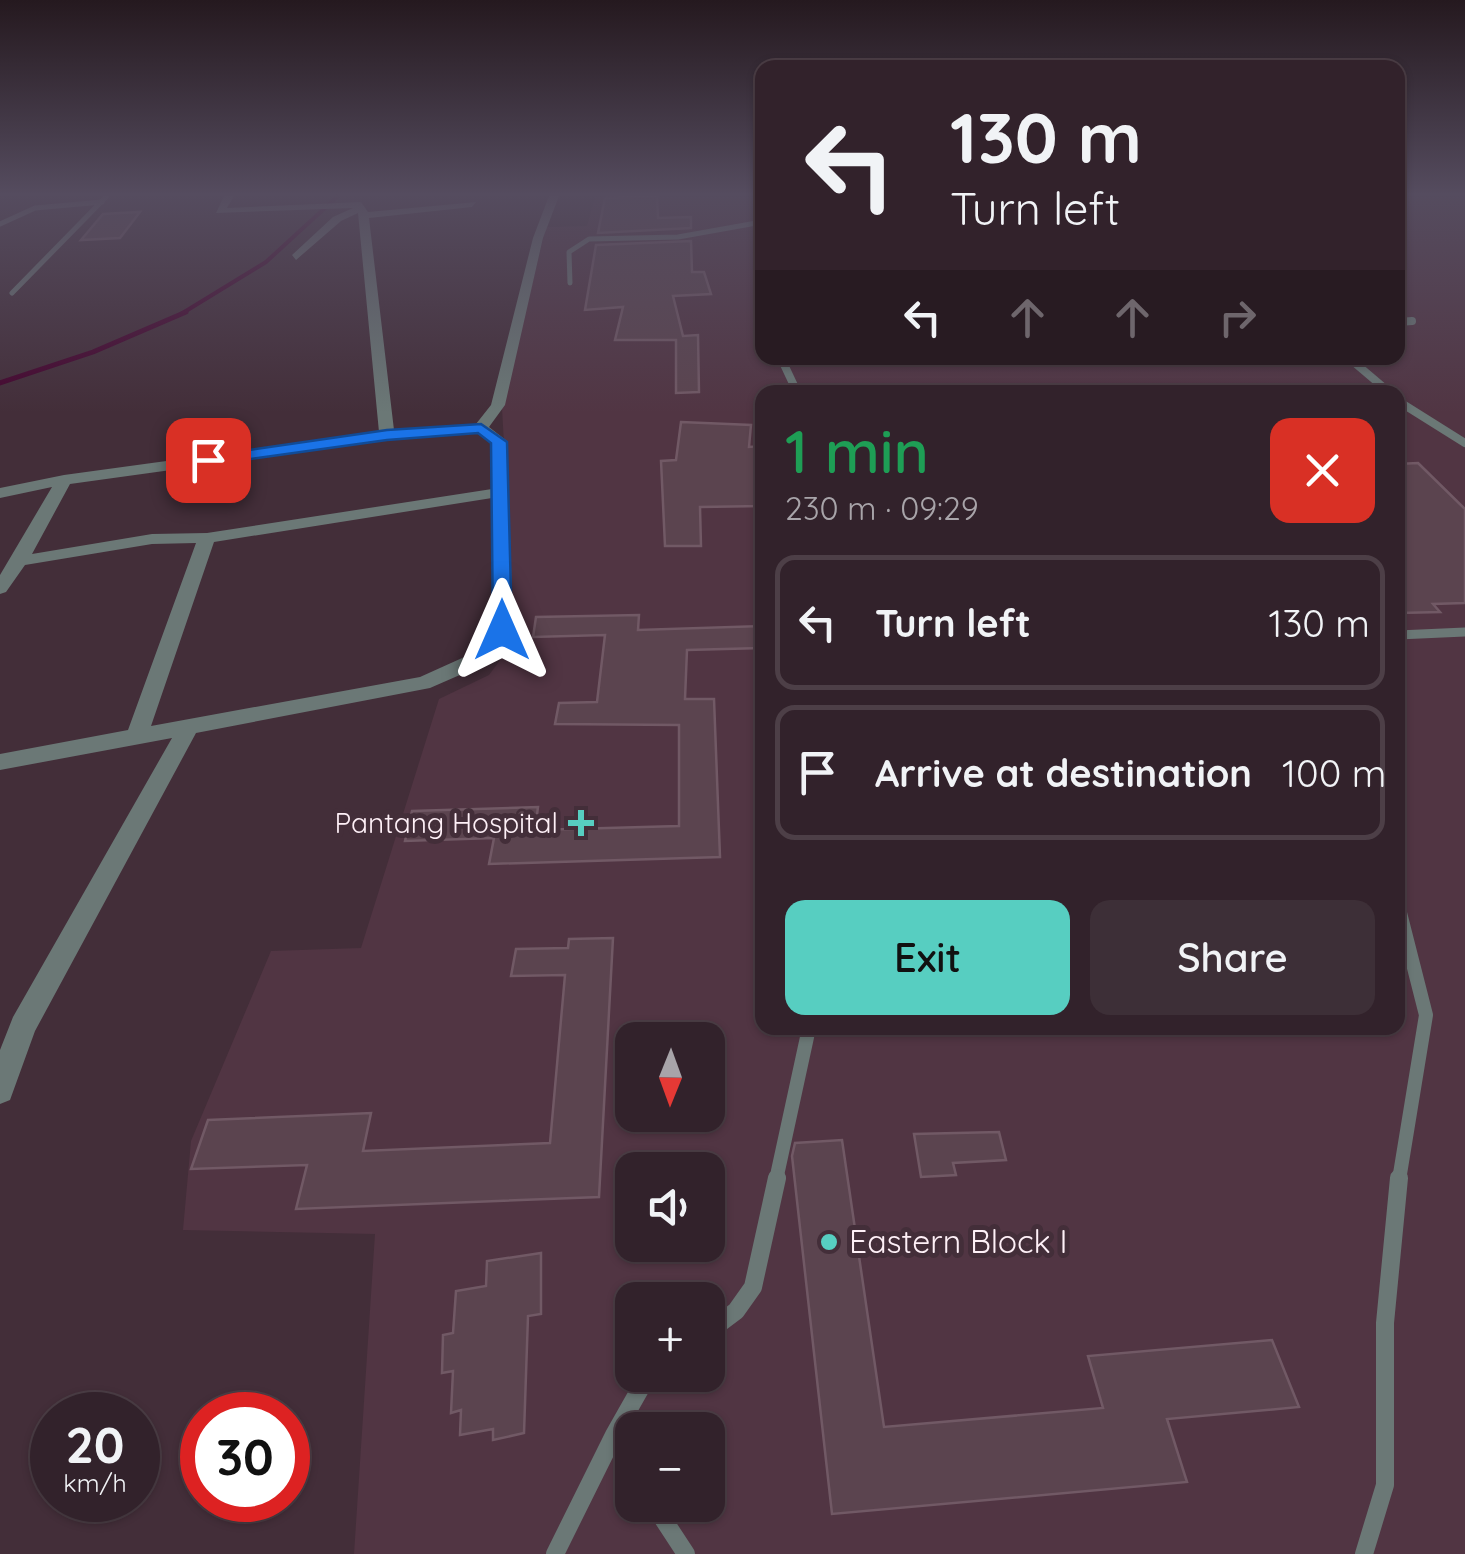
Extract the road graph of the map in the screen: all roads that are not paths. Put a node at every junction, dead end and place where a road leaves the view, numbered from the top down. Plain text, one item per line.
1 (36, 269) edge
2 (369, 269) edge
3 (531, 269) edge
4 (570, 269) edge
5 (570, 283) dead end
6 (12, 293) dead end
7 (1405, 322) edge
8 (1412, 322) dead end
9 (1357, 365) edge
10 (1380, 385) edge
11 (1405, 405) edge
12 (481, 428) junction
13 (387, 435) junction
14 (1453, 438) junction
15 (1465, 443) edge
16 (1465, 451) edge
17 (64, 480) junction
18 (500, 492) junction
19 (0, 493) edge
20 (207, 538) junction
21 (19, 561) junction
22 (0, 588) edge
23 (1465, 632) edge
24 (1405, 635) edge
25 (190, 726) junction
26 (137, 736) junction
27 (0, 762) edge
28 (1405, 932) edge
29 (808, 1035) edge
30 (0, 1090) edge
31 (725, 1319) edge
32 (638, 1392) edge
33 (614, 1435) joint
34 (665, 1522) edge
35 (554, 1554) edge
36 (686, 1554) edge
37 (1364, 1554) edge

1 - 6 lane
2 - 13 street
3 - 12 street
4 - 5 lane
7 - 8 lane
9 - 10 lane
11 - 14 lane
12 - 13 street
12 - 18 street
13 - 17 street
14 - 15 lane
14 - 16 lane
17 - 19 street
17 - 21 street
18 - 20 street
18 - 25 street
20 - 21 street
20 - 26 street
21 - 22 street
23 - 24 lane
25 - 26 street
25 - 30 street
26 - 27 street
28 - 37 lane
29 - 31 lane
32 - 33 lane
33 - 35 lane
34 - 36 lane

